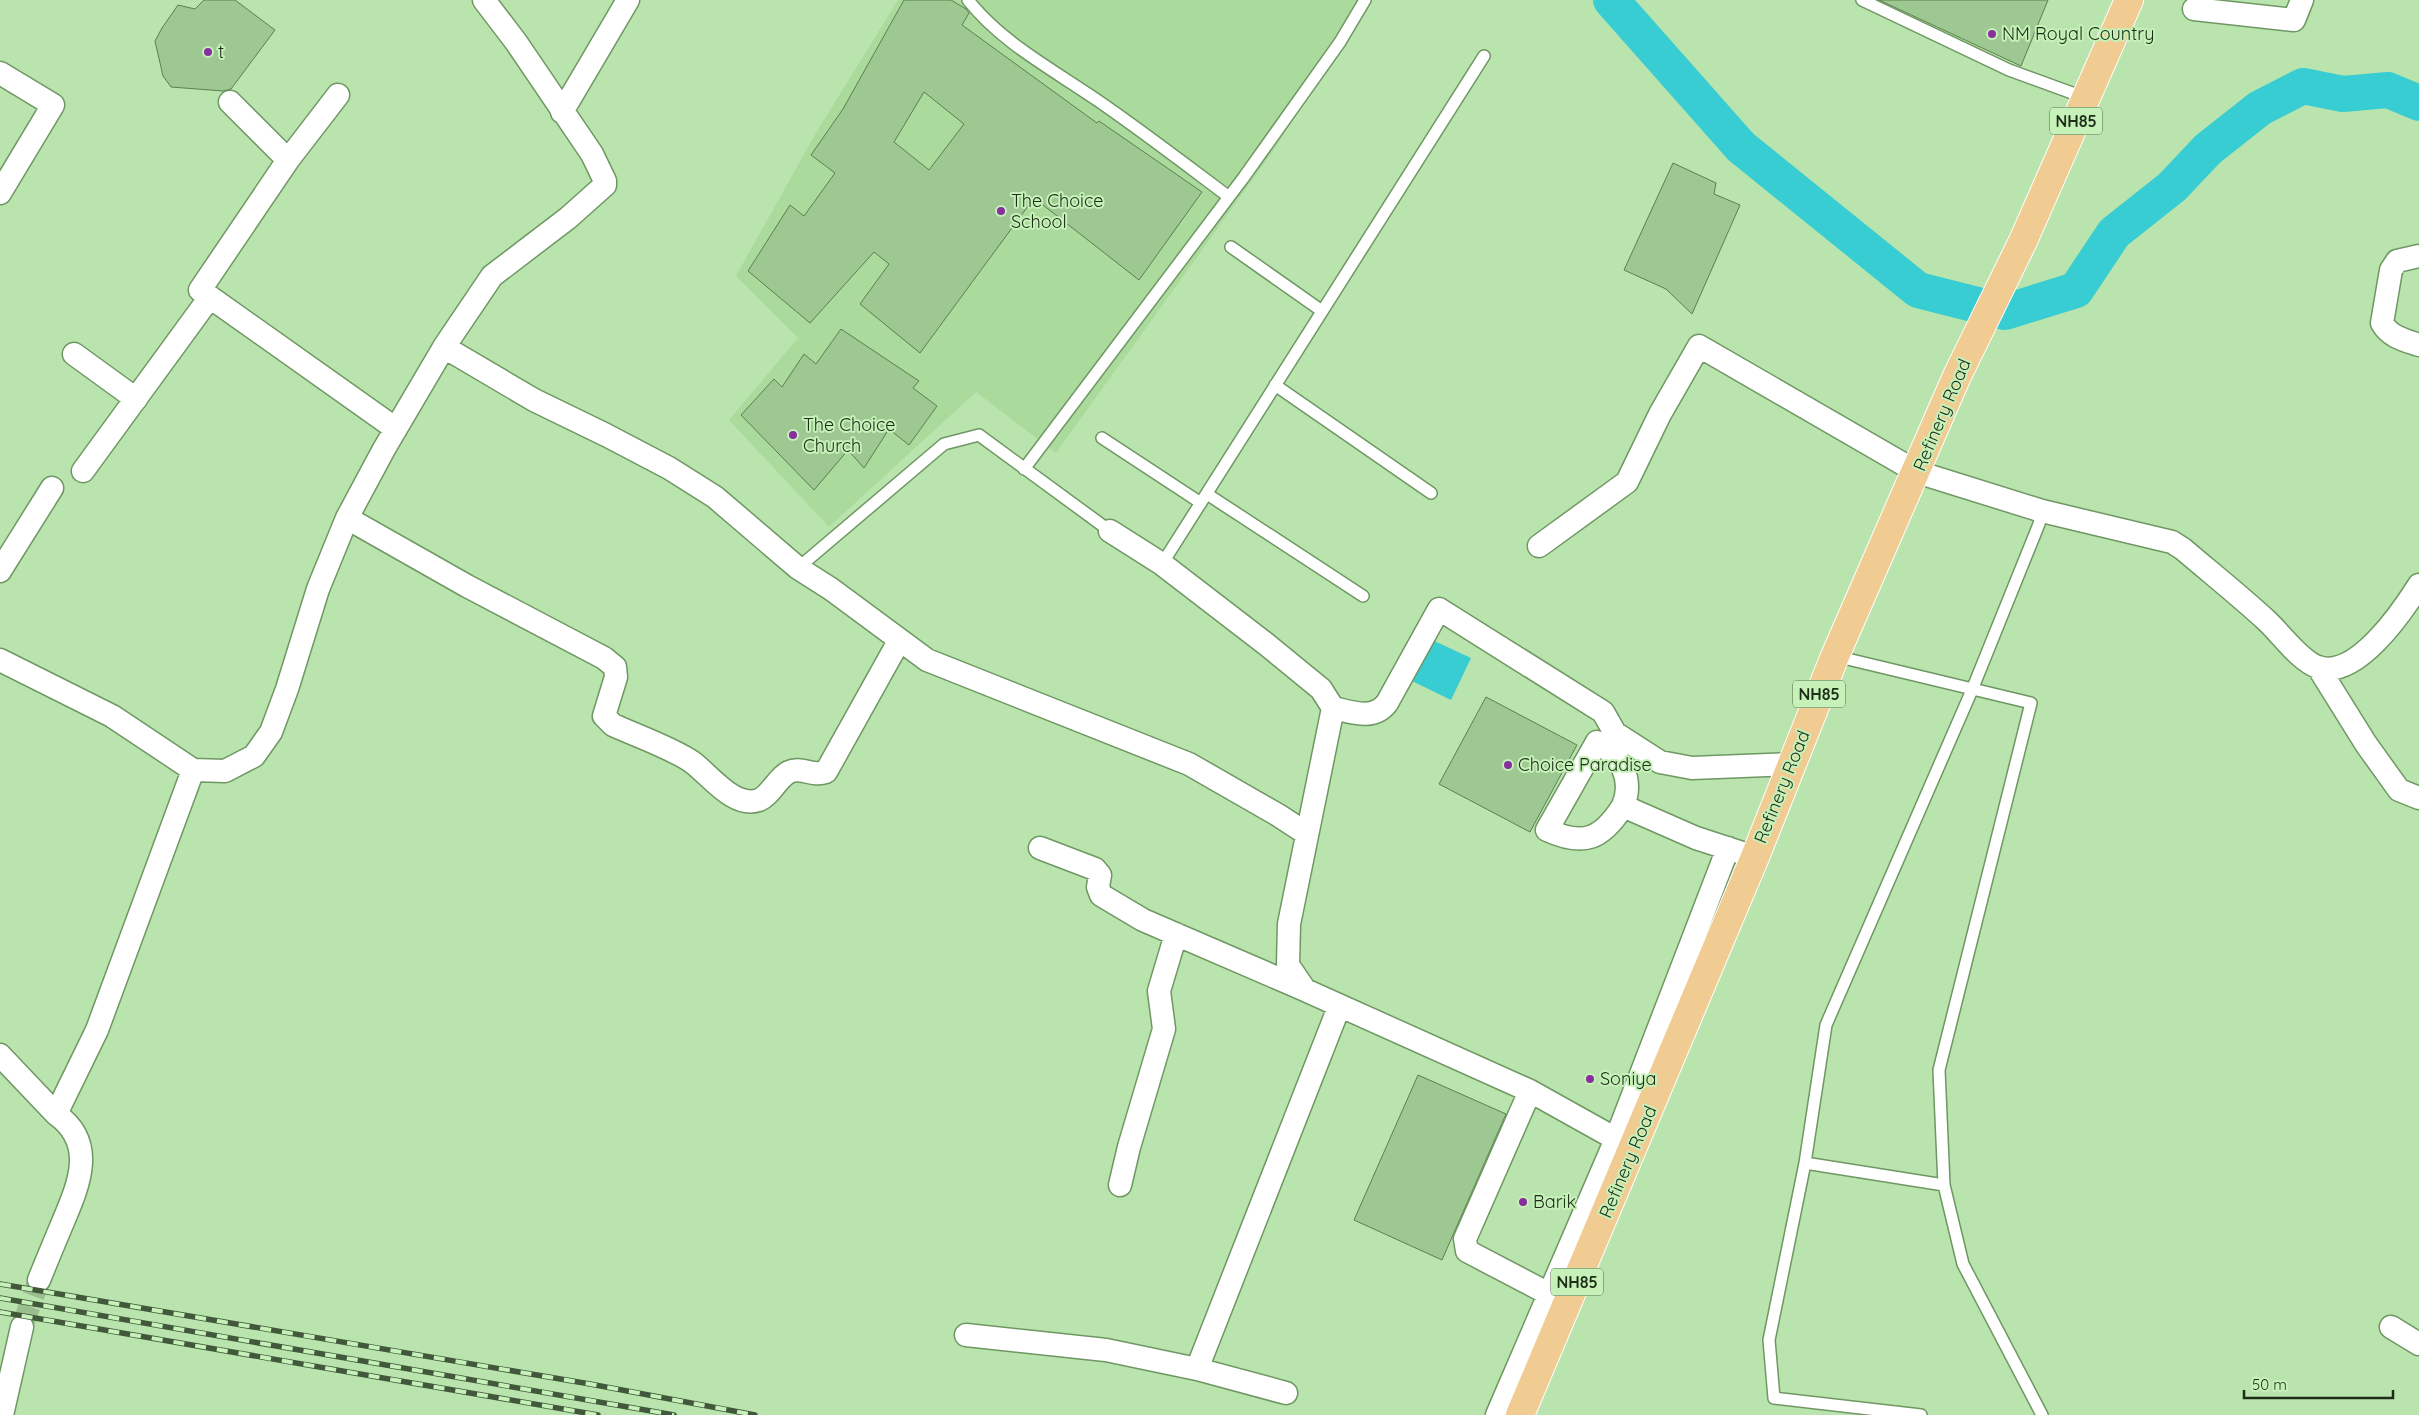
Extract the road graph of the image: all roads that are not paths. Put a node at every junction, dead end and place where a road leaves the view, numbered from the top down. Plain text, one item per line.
1 (628, 0) edge
2 (968, 0) edge
3 (1364, 0) edge
4 (1862, 0) edge
5 (2129, 0) edge
6 (2302, 0) edge
7 (490, 3) edge
8 (2194, 9) dead end
9 (1484, 56) dead end
10 (0, 73) edge
11 (338, 95) dead end
12 (2086, 98) junction
13 (230, 102) dead end
14 (562, 112) junction
15 (288, 160) junction
16 (0, 193) edge
17 (1229, 197) junction
18 (1230, 246) dead end
19 (2419, 256) edge
20 (210, 297) junction
21 (1322, 311) junction
22 (2419, 345) edge
23 (444, 347) junction
24 (74, 354) dead end
25 (1275, 385) junction
26 (136, 399) junction
27 (396, 430) junction
28 (1102, 438) dead end
29 (1920, 465) junction
30 (1024, 469) junction
31 (82, 471) dead end
32 (52, 488) dead end
33 (1431, 493) dead end
34 (1204, 498) junction
35 (2042, 511) junction
36 (347, 518) junction
37 (1110, 531) joint
38 (1539, 546) dead end
39 (1162, 564) junction
40 (798, 568) junction
41 (0, 571) edge
42 (2419, 585) edge
43 (1363, 596) dead end
44 (899, 641) junction
45 (1835, 656) junction
46 (0, 660) edge
47 (2318, 667) junction
48 (1972, 690) junction
49 (1333, 708) junction
50 (1791, 764) junction
51 (193, 770) junction
52 (2419, 798) edge
53 (1623, 806) dead end
54 (1307, 834) junction
55 (1040, 848) dead end
56 (1728, 848) junction
57 (1755, 857) junction
58 (1176, 934) junction
59 (1305, 990) junction
60 (1339, 1007) junction
61 (1, 1059) edge
62 (1530, 1091) junction
63 (56, 1114) junction
64 (1616, 1139) junction
65 (1806, 1163) junction
66 (1120, 1185) dead end
67 (1944, 1185) junction
68 (38, 1280) tunnel mouth
69 (1549, 1294) junction
70 (22, 1327) tunnel mouth
71 (2391, 1327) dead end
72 (966, 1335) dead end
73 (2419, 1344) edge
74 (1197, 1369) junction
75 (1286, 1393) dead end
76 (2, 1415) edge
77 (1497, 1415) edge
78 (1520, 1415) edge
79 (1921, 1415) edge
80 (2042, 1415) edge

1 - 14 street
2 - 17 lane
3 - 17 lane
4 - 12 lane
5 - 12 highway, Refinery Road / NH85
6 - 8 street
7 - 14 street
9 - 21 lane
10 - 16 street
11 - 15 street
12 - 29 highway, Refinery Road / NH85
13 - 15 street
14 - 23 street
15 - 20 street
17 - 30 lane
18 - 21 lane
19 - 22 street
20 - 26 street
20 - 27 street
21 - 25 lane
23 - 27 street
23 - 40 street
24 - 26 street
25 - 33 lane
25 - 34 lane
26 - 31 street
27 - 36 street
28 - 34 lane
29 - 35 street
29 - 38 street
29 - 45 highway, Refinery Road / NH85
30 - 37 lane
30 - 40 lane
32 - 41 street
34 - 39 lane
34 - 43 lane
35 - 47 street
35 - 48 lane
36 - 44 street
36 - 51 street
37 - 39 street
39 - 49 street
40 - 44 street
42 - 47 street
44 - 54 street
45 - 48 lane
45 - 50 highway, Refinery Road / NH85
46 - 51 street
47 - 52 street
48 - 65 lane
48 - 67 lane
49 - 50 street
49 - 54 street
50 - 57 highway, Refinery Road / NH85
51 - 63 street
53 - 56 street
54 - 59 street
55 - 58 street
56 - 57 street
56 - 64 street
57 - 78 highway, Refinery Road / NH85
58 - 59 street
58 - 66 street
59 - 60 street
60 - 62 street
60 - 74 street
61 - 63 street
62 - 64 street
62 - 69 street
63 - 68 street
64 - 69 street
65 - 67 lane
65 - 79 lane
67 - 80 lane
69 - 77 street
70 - 76 street
71 - 73 street
72 - 74 street
74 - 75 street

